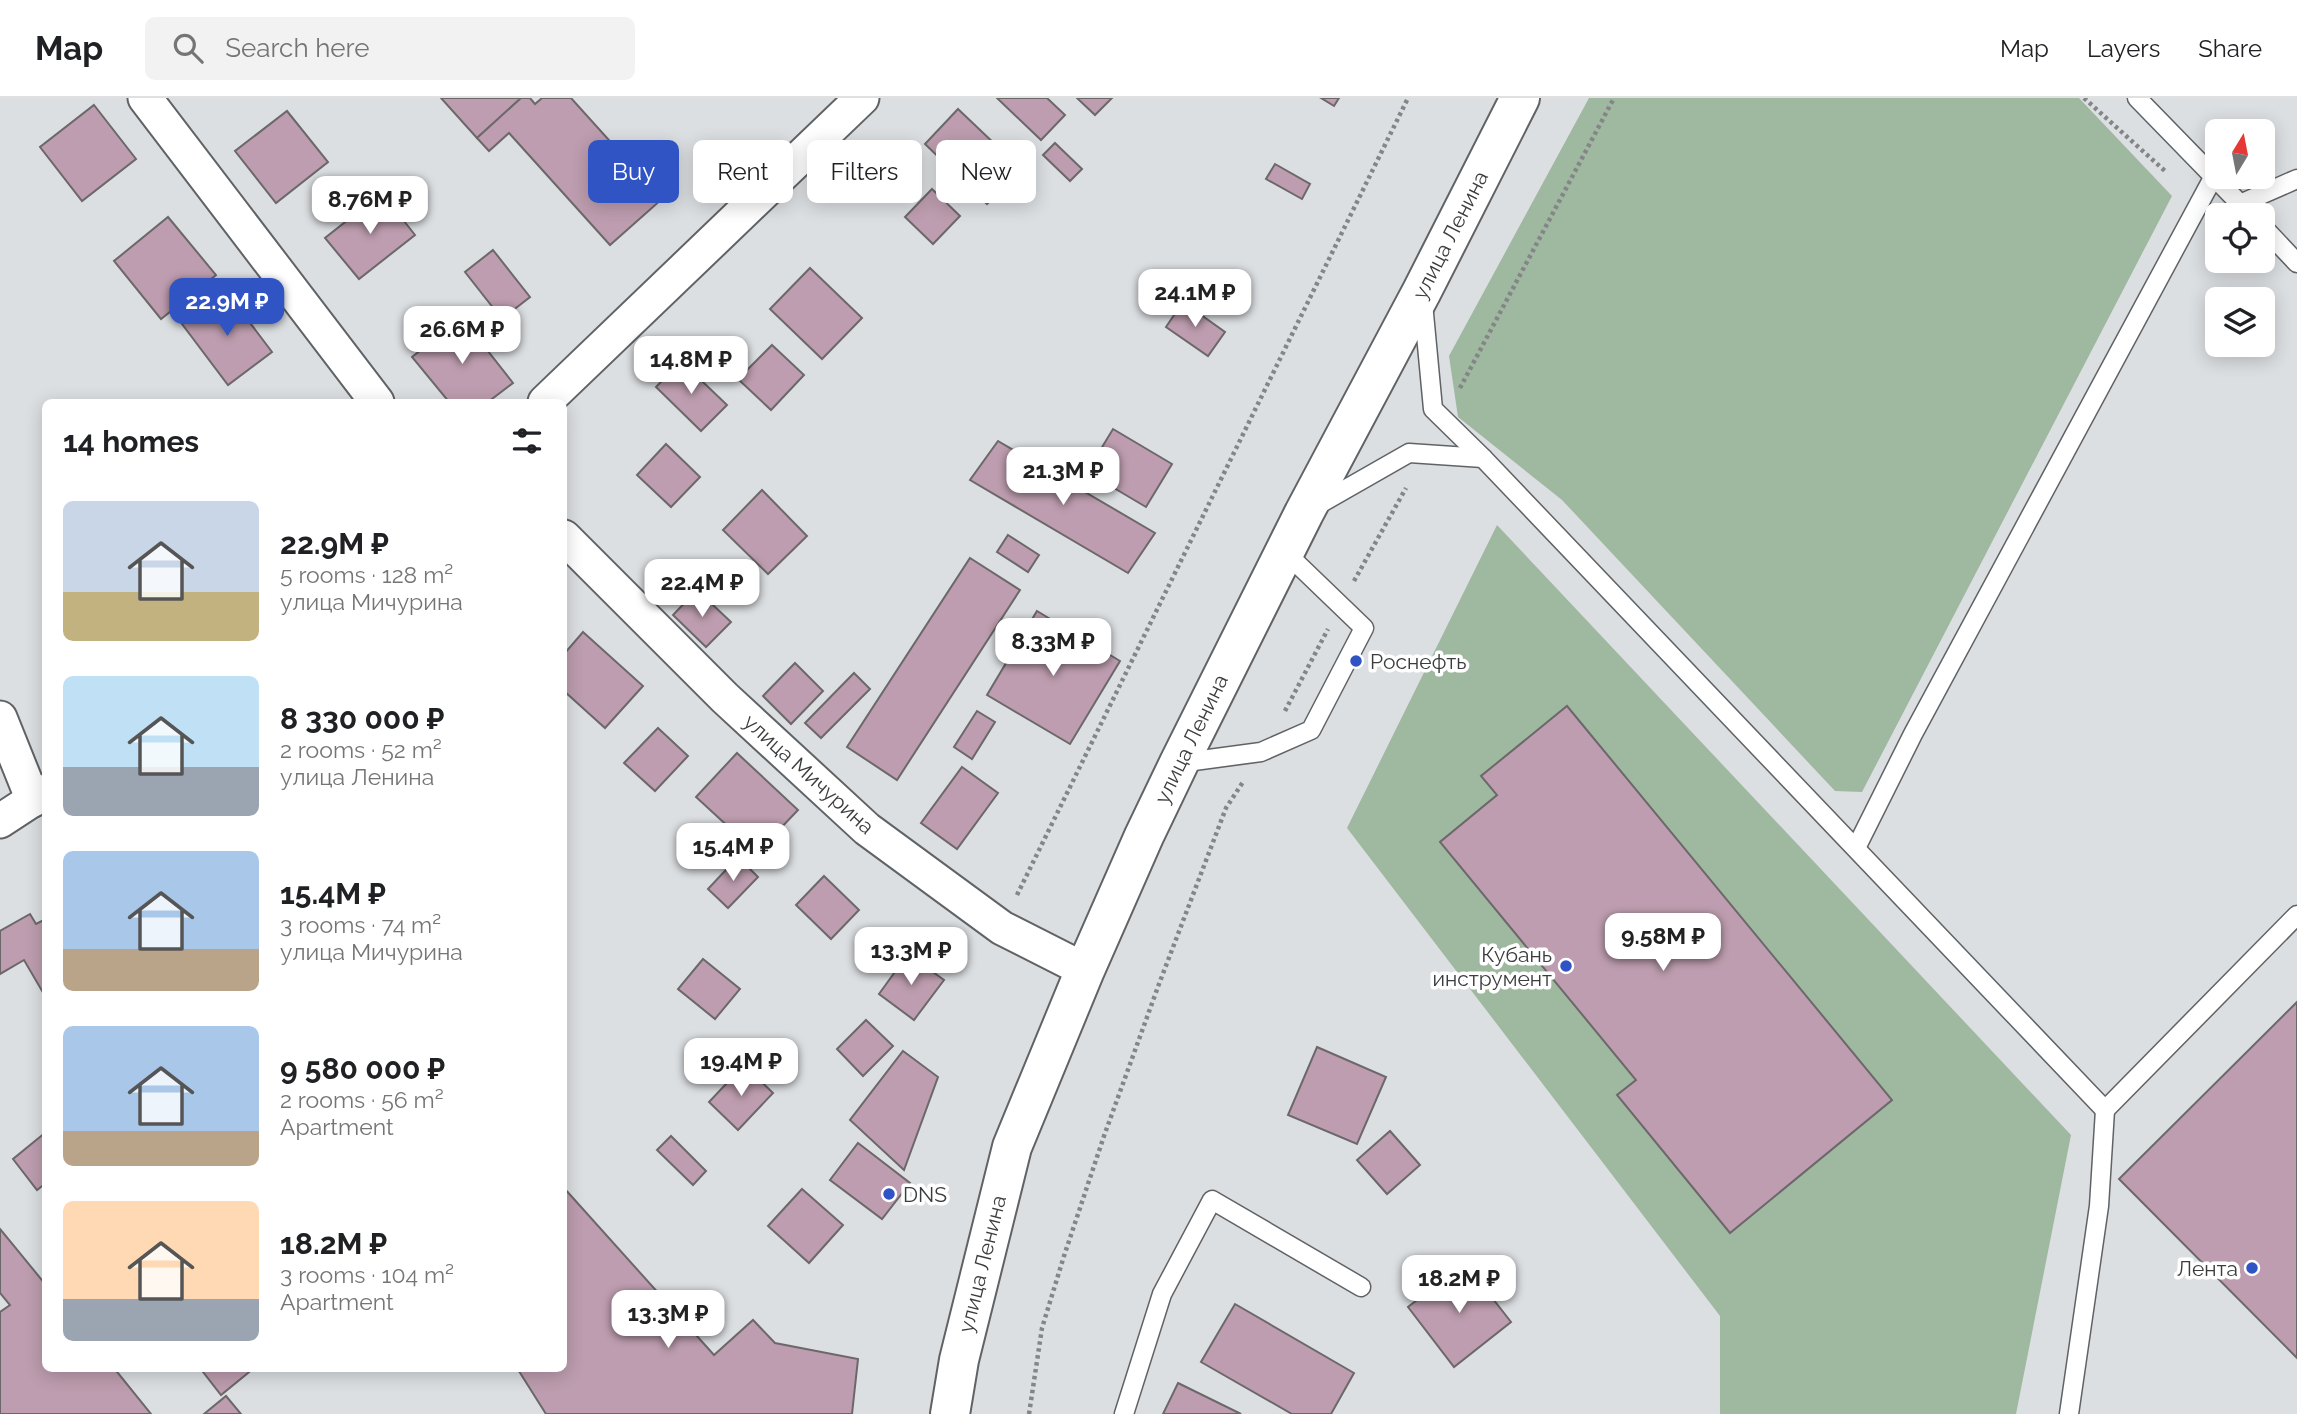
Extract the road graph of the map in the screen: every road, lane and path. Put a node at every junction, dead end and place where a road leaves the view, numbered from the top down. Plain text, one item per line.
1 (145, 98) edge
2 (862, 98) edge
3 (1408, 98) edge
4 (1520, 98) edge
5 (2084, 98) edge
6 (2137, 98) edge
7 (2205, 167) edge
8 (2297, 178) edge
9 (2207, 189) edge
10 (2226, 189) edge
11 (2200, 202) junction
12 (2239, 203) edge
13 (2257, 203) edge
14 (2275, 240) edge
15 (2297, 263) edge
16 (1422, 291) junction
17 (375, 399) edge
18 (548, 399) edge
19 (1483, 458) junction
20 (1304, 513) junction
21 (567, 540) edge
22 (1285, 552) junction
23 (0, 718) edge
24 (1179, 763) junction
25 (39, 796) edge
26 (0, 821) edge
27 (1856, 848) junction
28 (2297, 915) edge
29 (1002, 928) junction
30 (1085, 970) junction
31 (2105, 1110) junction
32 (1361, 1287) dead end
33 (950, 1414) edge
34 (1124, 1414) edge
35 (2069, 1414) edge

1 - 17 street
2 - 18 street
3 - 29 path
4 - 16 highway, улица Ленина
5 - 11 path
6 - 7 lane
8 - 13 lane
9 - 11 lane
10 - 12 lane
11 - 27 lane
14 - 15 lane
16 - 19 lane
16 - 20 highway, улица Ленина
19 - 20 lane
19 - 27 lane
20 - 22 highway, улица Ленина
21 - 29 street, улица Мичурина
22 - 24 highway, улица Ленина
22 - 24 lane
23 - 25 street
24 - 30 highway, улица Ленина
25 - 26 street
27 - 31 lane
28 - 31 lane
29 - 30 street, улица Мичурина
30 - 33 highway, улица Ленина
31 - 35 lane
32 - 34 lane

